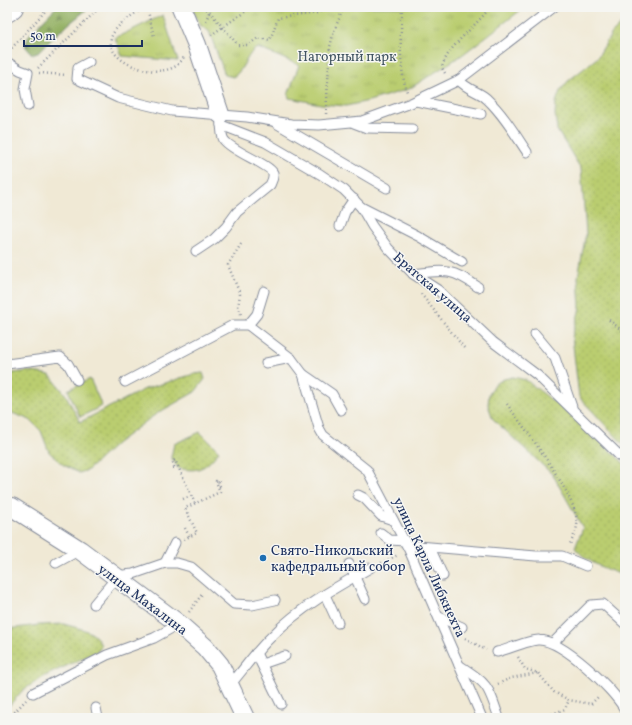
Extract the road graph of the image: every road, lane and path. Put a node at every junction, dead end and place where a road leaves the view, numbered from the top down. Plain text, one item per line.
1 (12, 7) edge
2 (49, 7) edge
3 (100, 7) edge
4 (146, 7) edge
5 (181, 7) edge
6 (203, 7) edge
7 (211, 7) edge
8 (252, 7) edge
9 (328, 7) edge
10 (344, 7) edge
11 (402, 7) edge
12 (490, 7) edge
13 (554, 7) edge
14 (208, 10) junction
15 (7, 11) edge
16 (223, 27) junction
17 (154, 36) dead end
18 (196, 45) junction
19 (7, 54) edge
20 (7, 62) edge
21 (89, 62) dead end
22 (77, 79) junction
23 (459, 80) junction
24 (450, 85) junction
25 (413, 102) junction
26 (28, 106) dead end
27 (481, 114) dead end
28 (221, 120) junction
29 (275, 122) junction
30 (352, 122) junction
31 (325, 125) junction
32 (412, 130) dead end
33 (527, 152) dead end
34 (388, 188) dead end
35 (354, 199) junction
36 (362, 207) junction
37 (340, 226) dead end
38 (241, 244) dead end
39 (196, 251) dead end
40 (462, 262) dead end
41 (412, 274) junction
42 (478, 288) dead end
43 (417, 290) dead end
44 (264, 291) dead end
45 (609, 320) dead end
46 (246, 324) junction
47 (625, 333) edge
48 (535, 334) dead end
49 (465, 349) dead end
50 (291, 358) junction
51 (266, 363) dead end
52 (7, 364) edge
53 (303, 374) junction
54 (77, 380) dead end
55 (125, 382) dead end
56 (507, 404) dead end
57 (572, 409) junction
58 (341, 410) dead end
59 (625, 461) edge
60 (173, 469) dead end
61 (222, 486) dead end
62 (358, 495) dead end
63 (191, 496) junction
64 (183, 499) dead end
65 (195, 504) junction
66 (9, 508) edge
67 (393, 520) junction
68 (185, 528) dead end
69 (381, 533) dead end
70 (175, 543) dead end
71 (407, 546) junction
72 (430, 548) junction
73 (568, 548) dead end
74 (80, 550) junction
75 (56, 563) dead end
76 (165, 563) junction
77 (349, 564) dead end
78 (586, 566) dead end
79 (370, 568) joint
80 (355, 576) junction
81 (443, 576) dead end
82 (115, 577) junction
83 (211, 584) junction
84 (325, 595) junction
85 (365, 598) dead end
86 (275, 600) dead end
87 (94, 604) dead end
88 (439, 617) junction
89 (338, 623) dead end
90 (179, 624) junction
91 (625, 624) edge
92 (443, 627) junction
93 (462, 627) dead end
94 (553, 643) junction
95 (513, 648) junction
96 (497, 652) joint
97 (256, 653) junction
98 (286, 656) dead end
99 (262, 664) junction
100 (459, 665) junction
101 (538, 673) junction
102 (230, 685) junction
103 (488, 688) junction
104 (33, 693) joint
105 (569, 700) junction
106 (281, 704) dead end
107 (591, 704) dead end
108 (96, 708) dead end
109 (625, 710) edge
110 (311, 714) dead end
111 (552, 714) dead end
112 (9, 718) edge
113 (98, 718) edge
114 (245, 718) edge
115 (298, 718) edge
116 (482, 718) edge
117 (499, 718) edge

1 - 15 main road
2 - 19 path
3 - 22 path
4 - 17 path
4 - 18 path
5 - 18 street
6 - 14 path
7 - 14 path
8 - 16 path
9 - 16 path
10 - 31 path
11 - 25 path
12 - 24 path
13 - 23 lane
14 - 16 path
16 - 18 path
18 - 28 street
20 - 26 lane
21 - 22 lane
22 - 28 lane, Братская улица
23 - 24 lane
23 - 33 lane
24 - 25 lane
25 - 27 lane
25 - 30 lane
28 - 29 lane
28 - 35 lane, Братская улица
28 - 39 lane
29 - 31 lane
29 - 34 lane
30 - 31 lane
30 - 32 lane
35 - 36 lane, Братская улица
35 - 37 lane
36 - 40 lane
36 - 41 lane, Братская улица
38 - 46 path
41 - 42 lane
41 - 57 lane, Братская улица
43 - 49 path
44 - 46 lane
45 - 47 path
46 - 50 lane, улица Карла Либкнехта
46 - 55 lane
48 - 57 lane
50 - 51 lane
50 - 53 lane, улица Карла Либкнехта
52 - 54 lane
53 - 58 lane
53 - 67 lane, улица Карла Либкнехта
56 - 73 path
57 - 59 lane, Братская улица
60 - 63 path
61 - 65 path
62 - 67 lane
63 - 64 path
63 - 65 path
65 - 68 path
66 - 74 street, улица Махалина
67 - 71 lane, улица Карла Либкнехта
69 - 71 lane
70 - 76 lane
71 - 72 lane
71 - 79 path
71 - 88 lane, улица Карла Либкнехта
72 - 78 lane
72 - 81 lane
74 - 75 lane
74 - 82 street, улица Махалина
76 - 82 lane
76 - 83 lane
77 - 80 lane
79 - 80 lane
80 - 84 lane
80 - 85 lane
82 - 87 lane
82 - 90 street, улица Махалина
83 - 86 lane
83 - 90 path
84 - 89 lane
84 - 97 lane
88 - 92 lane, улица Карла Либкнехта
88 - 93 lane
90 - 102 street, улица Махалина
90 - 104 lane
91 - 94 lane
92 - 96 path
92 - 100 lane, улица Карла Либкнехта
94 - 95 lane
94 - 109 lane
95 - 96 lane
95 - 101 path
97 - 99 lane
97 - 102 lane
98 - 99 lane
99 - 106 lane
100 - 103 lane
100 - 116 lane, улица Карла Либкнехта
101 - 103 path
101 - 105 path
102 - 114 street, улица Махалина
103 - 117 lane
104 - 112 path
105 - 107 path
105 - 111 path
108 - 113 lane
110 - 115 path

